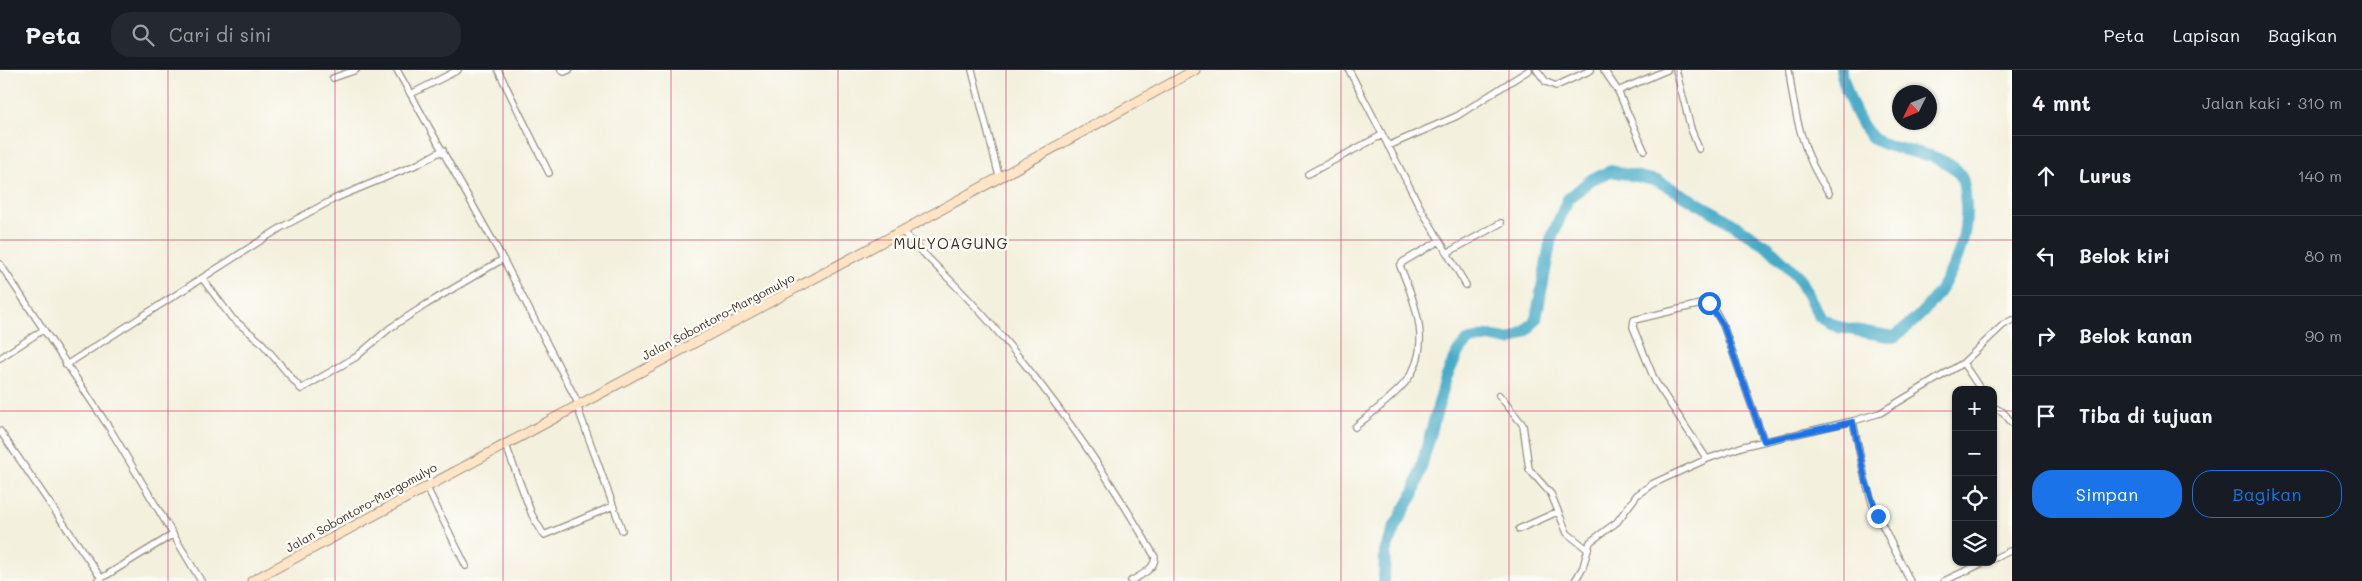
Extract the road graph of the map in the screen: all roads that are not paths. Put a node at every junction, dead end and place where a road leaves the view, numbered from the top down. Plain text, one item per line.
1 (356, 70) edge
2 (397, 70) edge
3 (458, 70) edge
4 (498, 70) edge
5 (561, 70) edge
6 (569, 70) edge
7 (972, 70) edge
8 (1195, 70) edge
9 (1349, 70) edge
10 (1529, 70) edge
11 (1537, 70) edge
12 (1591, 70) edge
13 (1604, 70) edge
14 (1667, 70) edge
15 (1676, 70) edge
16 (1789, 70) edge
17 (333, 78) dead end
18 (1618, 91) junction
19 (411, 94) junction
20 (1382, 135) junction
21 (1388, 146) junction
22 (1699, 149) dead end
23 (443, 150) junction
24 (1644, 150) dead end
25 (549, 173) dead end
26 (1308, 174) dead end
27 (999, 176) junction
28 (1829, 193) dead end
29 (1501, 223) dead end
30 (902, 231) junction
31 (1439, 241) junction
32 (1447, 253) junction
33 (503, 259) junction
34 (0, 264) edge
35 (202, 278) junction
36 (1466, 285) dead end
37 (2012, 320) edge
38 (43, 330) junction
39 (0, 358) edge
40 (1963, 363) junction
41 (66, 365) junction
42 (1978, 386) edge
43 (1500, 395) dead end
44 (578, 405) junction
45 (1997, 409) edge
46 (1853, 422) junction
47 (2012, 423) edge
48 (1355, 427) dead end
49 (0, 431) edge
50 (1764, 441) junction
51 (505, 443) junction
52 (1707, 459) junction
53 (426, 486) junction
54 (613, 506) junction
55 (1557, 512) junction
56 (1519, 529) dead end
57 (622, 530) dead end
58 (172, 535) junction
59 (1587, 549) junction
60 (2012, 550) edge
61 (1997, 557) edge
62 (466, 566) dead end
63 (1976, 566) edge
64 (99, 580) edge
65 (255, 580) edge
66 (201, 581) edge
67 (1131, 581) edge
68 (1575, 581) edge
69 (1910, 581) edge
70 (1944, 581) edge

1 - 17 street
2 - 19 street
3 - 19 street
4 - 25 street
5 - 6 street
7 - 27 street
8 - 27 street, Jalan Sobontoro-Margomulyo
9 - 20 street
10 - 21 street
11 - 12 street
13 - 18 street
14 - 18 street
15 - 22 street
16 - 28 street
18 - 24 street
19 - 23 street
20 - 21 street
20 - 26 street
21 - 31 street
23 - 33 street
23 - 35 street
27 - 30 street, Jalan Sobontoro-Margomulyo
29 - 32 street
30 - 44 street, Jalan Sobontoro-Margomulyo
30 - 67 street
31 - 32 street
31 - 48 street
32 - 36 street
33 - 35 street
33 - 44 street
34 - 38 street
35 - 41 street
37 - 40 street
38 - 39 street
38 - 41 street
40 - 42 street
40 - 46 street
41 - 58 street
43 - 55 street
44 - 51 street, Jalan Sobontoro-Margomulyo
44 - 54 street
45 - 47 street
46 - 50 street
46 - 69 street
49 - 64 street
50 - 52 street
50 - 52 street
51 - 53 street, Jalan Sobontoro-Margomulyo
51 - 54 street
52 - 59 street
53 - 62 street
53 - 65 street, Jalan Sobontoro-Margomulyo
54 - 57 street
55 - 56 street
55 - 59 street
58 - 64 street
58 - 66 street
59 - 68 street
60 - 61 street
63 - 70 street

